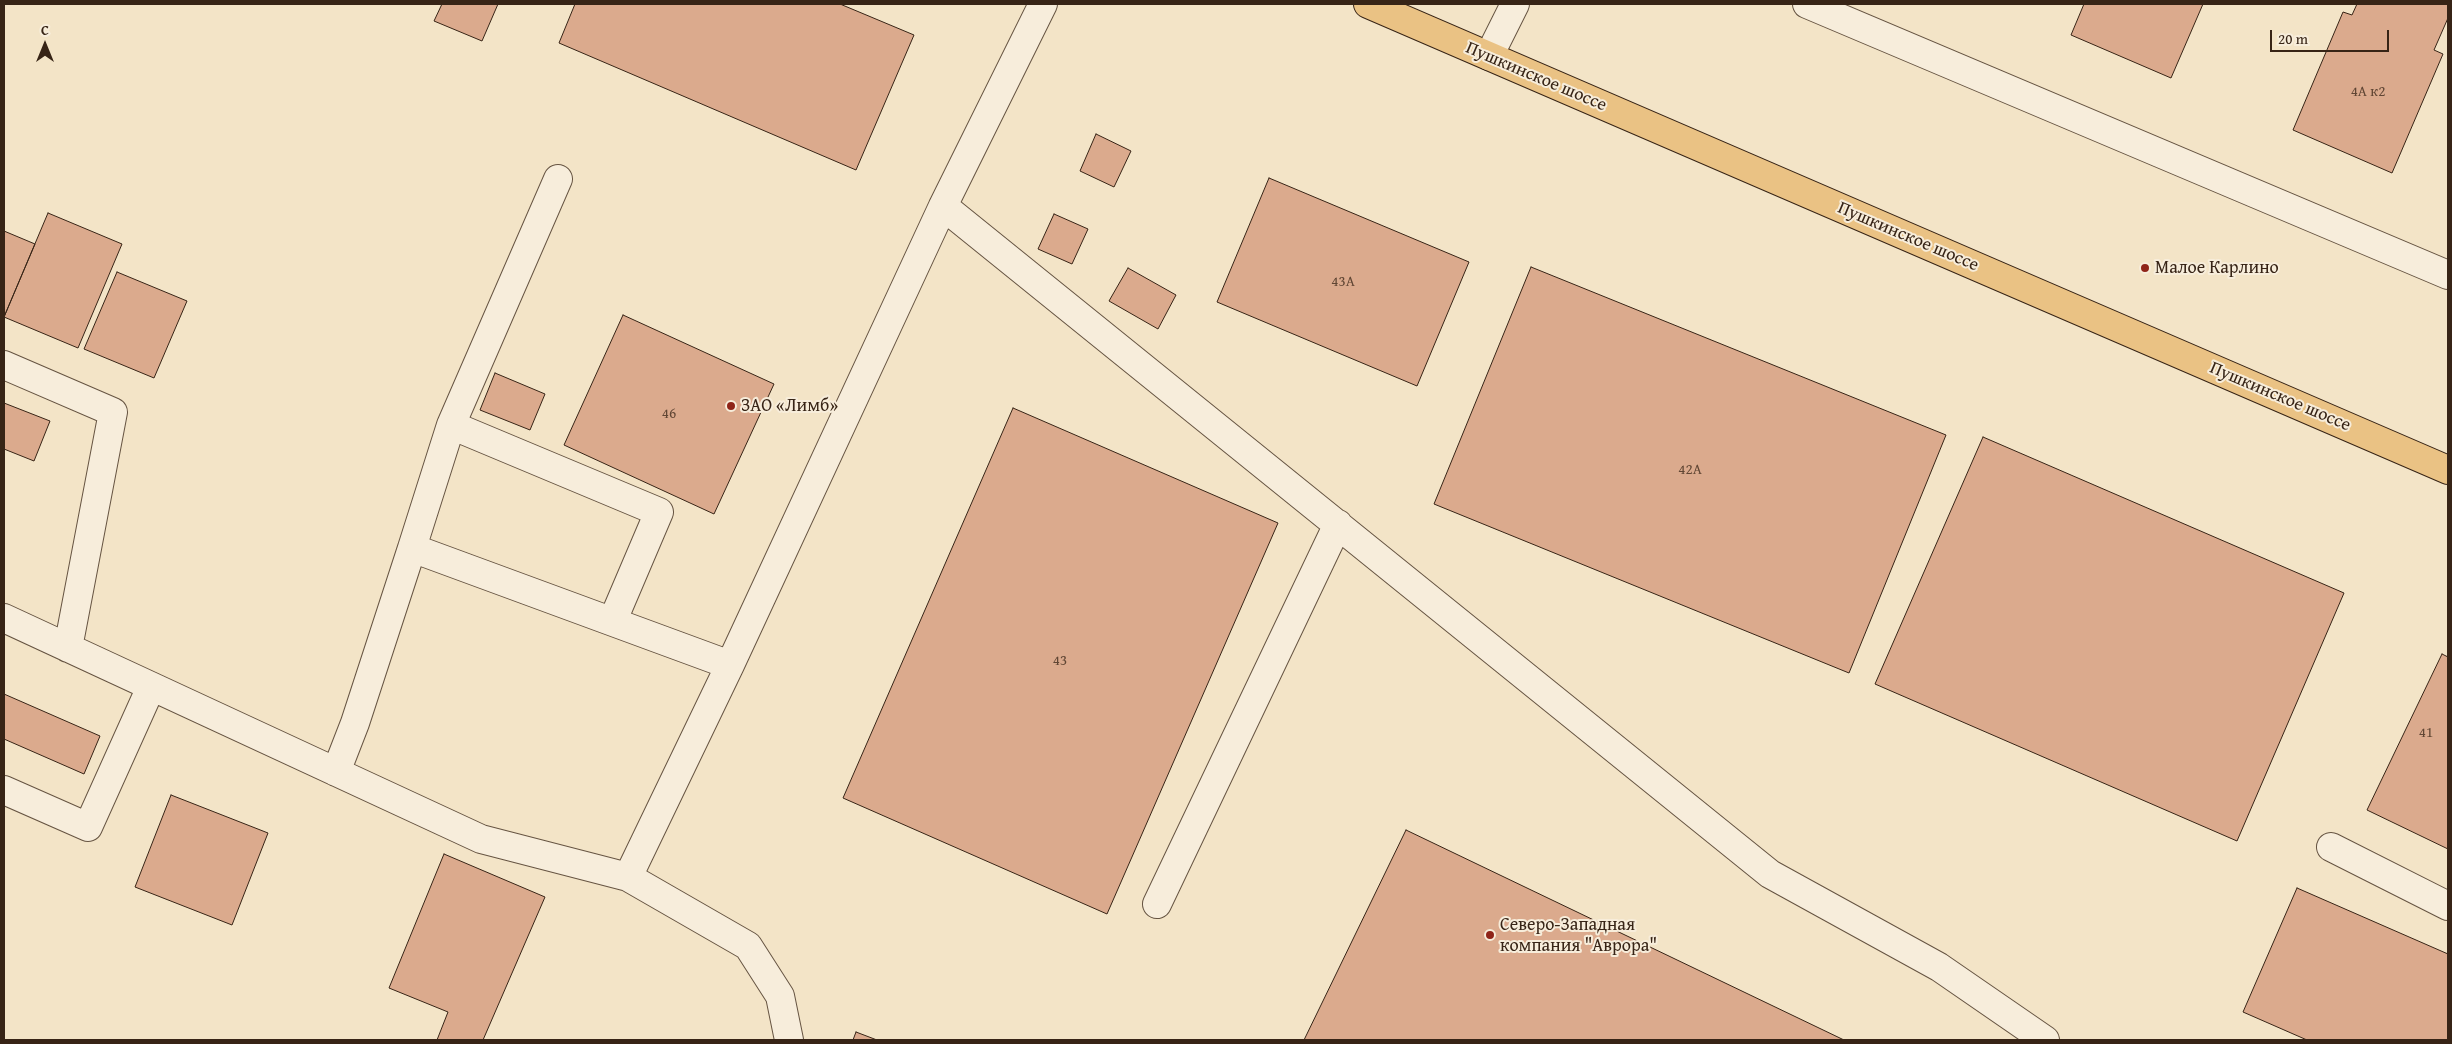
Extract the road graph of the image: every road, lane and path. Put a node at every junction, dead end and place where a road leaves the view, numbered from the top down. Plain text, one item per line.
1 (1043, 4) edge
2 (1368, 4) edge
3 (1515, 4) edge
4 (1807, 4) edge
5 (1489, 56) junction
6 (558, 179) dead end
7 (943, 206) junction
8 (2448, 275) edge
9 (4, 365) edge
10 (451, 425) junction
11 (2448, 470) edge
12 (1338, 524) junction
13 (412, 548) junction
14 (4, 618) edge
15 (613, 620) junction
16 (68, 648) junction
17 (730, 665) junction
18 (151, 687) junction
19 (336, 772) junction
20 (4, 790) edge
21 (2331, 847) dead end
22 (628, 877) junction
23 (1157, 904) dead end
24 (2448, 906) edge
25 (789, 1040) edge
26 (2045, 1040) edge

1 - 7 street
2 - 5 main road, Пушкинское шоссе
3 - 5 street
4 - 8 street
5 - 11 main road, Пушкинское шоссе
6 - 10 street
7 - 12 street
7 - 17 street
9 - 16 street
10 - 13 street
10 - 15 street
12 - 23 street
12 - 26 street
13 - 15 street
13 - 19 street
14 - 16 street
15 - 17 street
16 - 18 street
17 - 22 street
18 - 19 street
18 - 20 street
19 - 22 street
21 - 24 street
22 - 25 street

